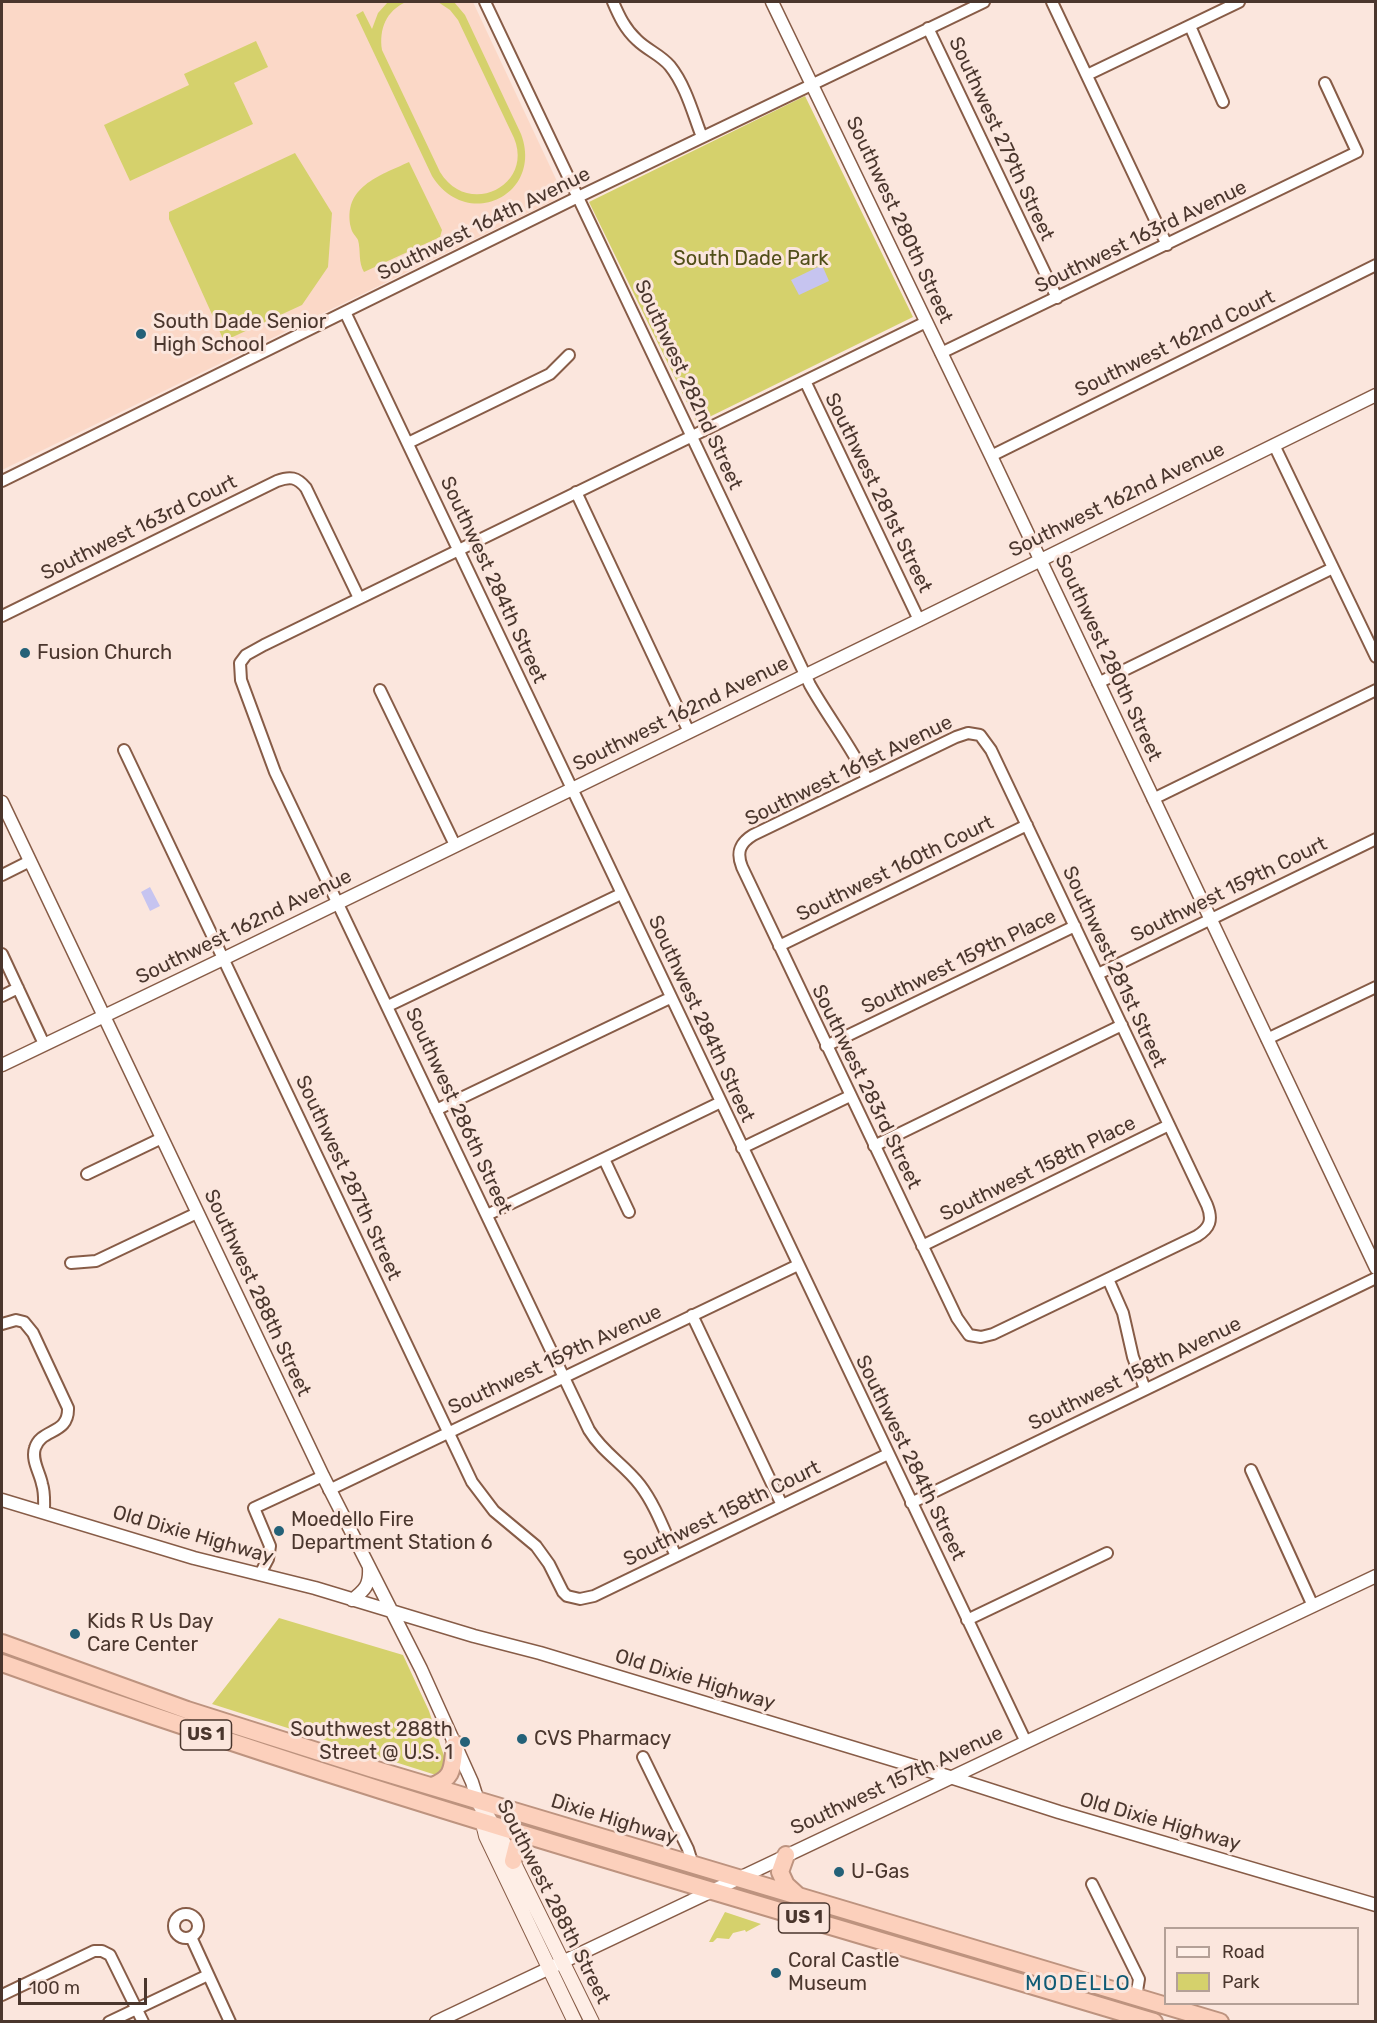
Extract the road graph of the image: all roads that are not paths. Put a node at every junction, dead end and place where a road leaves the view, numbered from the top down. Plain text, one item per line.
1 (485, 2) edge
2 (613, 2) edge
3 (772, 2) edge
4 (984, 2) edge
5 (1052, 2) edge
6 (1239, 2) edge
7 (1190, 26) junction
8 (928, 28) junction
9 (1087, 75) junction
10 (1325, 83) dead end
11 (813, 85) junction
12 (1223, 102) dead end
13 (702, 138) junction
14 (578, 197) junction
15 (1167, 245) junction
16 (1376, 266) edge
17 (1057, 298) junction
18 (345, 312) junction
19 (926, 322) junction
20 (940, 353) junction
21 (569, 355) dead end
22 (805, 381) junction
23 (1376, 394) edge
24 (692, 436) junction
25 (408, 443) junction
26 (1274, 445) junction
27 (991, 456) junction
28 (2, 481) edge
29 (576, 492) junction
30 (458, 550) junction
31 (1040, 560) junction
32 (1333, 568) junction
33 (359, 598) junction
34 (2, 616) edge
35 (919, 620) junction
36 (1376, 657) edge
37 (805, 675) junction
38 (1098, 683) junction
39 (380, 690) dead end
40 (1376, 690) edge
41 (689, 732) junction
42 (975, 733) joint
43 (124, 750) dead end
44 (867, 779) junction
45 (571, 789) junction
46 (1153, 799) junction
47 (2, 801) edge
48 (1027, 825) junction
49 (1376, 839) edge
50 (455, 845) junction
51 (741, 846) joint
52 (30, 861) junction
53 (2, 874) edge
54 (621, 894) junction
55 (338, 903) junction
56 (1210, 920) junction
57 (1075, 926) junction
58 (779, 946) junction
59 (2, 954) edge
60 (223, 959) junction
61 (1098, 974) junction
62 (1376, 987) edge
63 (18, 988) junction
64 (2, 996) edge
65 (670, 998) junction
66 (388, 1006) junction
67 (104, 1016) junction
68 (1122, 1025) junction
69 (1267, 1039) junction
70 (44, 1044) junction
71 (826, 1046) junction
72 (2, 1065) edge
73 (850, 1096) junction
74 (721, 1102) junction
75 (436, 1110) junction
76 (1169, 1125) junction
77 (162, 1138) junction
78 (874, 1146) junction
79 (742, 1148) junction
80 (604, 1159) junction
81 (87, 1174) dead end
82 (629, 1212) dead end
83 (197, 1213) junction
84 (487, 1215) junction
85 (922, 1246) junction
86 (71, 1263) dead end
87 (798, 1265) junction
88 (1376, 1268) edge
89 (1376, 1278) edge
90 (1108, 1279) junction
91 (692, 1315) junction
92 (2, 1324) edge
93 (564, 1377) junction
94 (1145, 1389) junction
95 (448, 1431) junction
96 (888, 1454) junction
97 (1251, 1470) dead end
98 (322, 1476) junction
99 (329, 1490) junction
100 (2, 1500) edge
101 (911, 1503) junction
102 (782, 1505) junction
103 (44, 1512) junction
104 (1107, 1553) dead end
105 (676, 1556) junction
106 (369, 1564) junction
107 (260, 1574) junction
108 (1376, 1576) edge
109 (571, 1599) joint
110 (352, 1600) junction
111 (1313, 1606) junction
112 (393, 1612) junction
113 (967, 1620) junction
114 (2, 1643) edge
115 (2, 1654) edge
116 (33, 1655) junction
117 (2, 1663) edge
118 (46, 1679) junction
119 (161, 1701) junction
120 (1026, 1742) junction
121 (454, 1744) junction
122 (241, 1747) junction
123 (643, 1757) dead end
124 (345, 1760) junction
125 (951, 1778) junction
126 (432, 1786) junction
127 (478, 1801) junction
128 (489, 1824) junction
129 (529, 1836) junction
130 (786, 1855) junction
131 (513, 1861) junction
132 (693, 1865) junction
133 (737, 1879) junction
134 (1092, 1884) dead end
135 (712, 1891) junction
136 (800, 1897) junction
137 (1376, 1905) edge
138 (191, 1937) dead end
139 (563, 1962) junction
140 (549, 1969) junction
141 (208, 1976) junction
142 (1016, 1980) junction
143 (2, 1995) edge
144 (1136, 1997) junction
145 (137, 2008) junction
146 (109, 2022) edge
147 (143, 2022) edge
148 (230, 2022) edge
149 (436, 2022) edge
150 (575, 2022) edge
151 (592, 2022) edge
152 (1154, 2022) edge
153 (1220, 2022) edge

1 - 14 street, Southwest 282nd Street
2 - 13 street
3 - 11 street, Southwest 280th Street
4 - 8 street, Southwest 164th Avenue
5 - 9 street
6 - 7 street
7 - 9 street
7 - 12 street
8 - 11 street, Southwest 164th Avenue
8 - 17 street, Southwest 279th Street
9 - 15 street
10 - 15 street, Southwest 163rd Avenue
11 - 13 street, Southwest 164th Avenue
11 - 19 street, Southwest 280th Street
13 - 14 street, Southwest 164th Avenue
14 - 18 street, Southwest 164th Avenue
14 - 24 street, Southwest 282nd Street
15 - 17 street, Southwest 163rd Avenue
16 - 27 street, Southwest 162nd Court
17 - 20 street, Southwest 163rd Avenue
18 - 25 street, Southwest 284th Street
18 - 28 street, Southwest 164th Avenue
19 - 20 street, Southwest 280th Street
19 - 22 street
20 - 27 street, Southwest 280th Street
21 - 25 street
22 - 24 street
22 - 35 street, Southwest 281st Street
23 - 26 street, Southwest 162nd Avenue
24 - 29 street
24 - 37 street, Southwest 282nd Street
25 - 30 street, Southwest 284th Street
26 - 31 street, Southwest 162nd Avenue
26 - 32 street
27 - 31 street, Southwest 280th Street
29 - 30 street
29 - 41 street
30 - 33 street
30 - 45 street, Southwest 284th Street
31 - 35 street, Southwest 162nd Avenue
31 - 38 street, Southwest 280th Street
32 - 36 street
32 - 38 street
33 - 34 street, Southwest 163rd Court
33 - 55 street, Southwest 286th Street
35 - 37 street, Southwest 162nd Avenue
37 - 41 street, Southwest 162nd Avenue
37 - 44 street, Southwest 282nd Street
38 - 46 street, Southwest 280th Street
39 - 50 street
40 - 46 street
41 - 45 street, Southwest 162nd Avenue
42 - 44 street, Southwest 161st Avenue
42 - 48 street, Southwest 281st Street
43 - 60 street, Southwest 287th Street
44 - 51 street, Southwest 161st Avenue
45 - 50 street, Southwest 162nd Avenue
45 - 54 street, Southwest 284th Street
46 - 56 street, Southwest 280th Street
47 - 52 street, Southwest 288th Street
48 - 57 street, Southwest 281st Street
48 - 58 street, Southwest 160th Court
49 - 56 street, Southwest 159th Court
50 - 55 street, Southwest 162nd Avenue
51 - 58 street, Southwest 283rd Street
52 - 53 street
52 - 67 street, Southwest 288th Street
54 - 65 street, Southwest 284th Street
54 - 66 street
55 - 60 street, Southwest 162nd Avenue
55 - 66 street, Southwest 286th Street
56 - 61 street, Southwest 159th Court
56 - 69 street, Southwest 280th Street
57 - 61 street, Southwest 281st Street
57 - 71 street, Southwest 159th Place
58 - 71 street, Southwest 283rd Street
59 - 63 street
60 - 67 street, Southwest 162nd Avenue
60 - 95 street, Southwest 287th Street
61 - 68 street, Southwest 281st Street
62 - 69 street
63 - 64 street
63 - 70 street
65 - 74 street, Southwest 284th Street
65 - 75 street
66 - 75 street, Southwest 286th Street
67 - 70 street, Southwest 162nd Avenue
67 - 77 street, Southwest 288th Street
68 - 76 street, Southwest 281st Street
68 - 78 street
69 - 88 street, Southwest 280th Street
70 - 72 street, Southwest 162nd Avenue
71 - 73 street, Southwest 283rd Street
73 - 78 street, Southwest 283rd Street
73 - 79 street
74 - 79 street, Southwest 284th Street
74 - 80 street
75 - 84 street, Southwest 286th Street
76 - 85 street, Southwest 158th Place
76 - 90 street, Southwest 281st Street
77 - 81 street
77 - 83 street, Southwest 288th Street
78 - 85 street, Southwest 283rd Street
79 - 87 street, Southwest 284th Street
80 - 82 street
80 - 84 street
83 - 86 street
83 - 98 street, Southwest 288th Street
84 - 93 street, Southwest 286th Street
85 - 90 street, Southwest 283rd Street
87 - 91 street, Southwest 159th Avenue
87 - 96 street, Southwest 284th Street
89 - 94 street, Southwest 158th Avenue
90 - 94 street
91 - 93 street, Southwest 159th Avenue
91 - 102 street
92 - 103 street
93 - 95 street, Southwest 159th Avenue
93 - 105 street, Southwest 286th Street
94 - 101 street, Southwest 158th Avenue
95 - 99 street, Southwest 159th Avenue
95 - 109 street, Southwest 287th Street
96 - 101 street, Southwest 284th Street
96 - 102 street, Southwest 158th Court
97 - 111 street
98 - 99 street, Southwest 288th Street
98 - 107 street
99 - 106 street, Southwest 288th Street
100 - 103 street, Old Dixie Highway
101 - 113 street, Southwest 284th Street
102 - 105 street, Southwest 158th Court
103 - 107 street, Old Dixie Highway
104 - 113 street
105 - 109 street, Southwest 158th Court
106 - 110 street
106 - 112 street, Southwest 288th Street
107 - 110 street, Old Dixie Highway
108 - 111 street, Southwest 157th Avenue
110 - 112 street, Old Dixie Highway
111 - 120 street, Southwest 157th Avenue
112 - 121 street, Southwest 288th Street
112 - 125 street, Old Dixie Highway
113 - 120 street, Southwest 284th Street
114 - 116 highway, Dixie Highway / US 1
115 - 116 highway
116 - 119 highway, Dixie Highway / US 1
117 - 118 highway, Dixie Highway / US 1
118 - 119 highway
118 - 122 highway, Dixie Highway / US 1
119 - 124 highway, Dixie Highway / US 1
120 - 125 street, Southwest 157th Avenue
121 - 126 highway
121 - 127 street, Southwest 288th Street
122 - 124 highway
122 - 128 highway, Dixie Highway / US 1
123 - 132 street
124 - 126 highway, Dixie Highway / US 1
125 - 130 street, Southwest 157th Avenue
125 - 137 street, Old Dixie Highway
126 - 127 highway, Dixie Highway / US 1
127 - 128 main road, Southwest 288th Street
127 - 132 highway, Dixie Highway / US 1
128 - 129 highway, Dixie Highway / US 1
128 - 131 main road, Southwest 288th Street
128 - 140 main road, Southwest 288th Street
129 - 131 highway
129 - 135 highway, Dixie Highway / US 1
130 - 133 street, Southwest 157th Avenue
130 - 136 highway
131 - 139 main road, Southwest 288th Street
132 - 133 highway, Dixie Highway / US 1
133 - 135 street, Southwest 157th Avenue
133 - 136 highway, Dixie Highway / US 1
134 - 144 street
135 - 139 street, Southwest 157th Avenue
135 - 142 highway, Dixie Highway / US 1
136 - 144 highway, Dixie Highway / US 1
138 - 141 street
139 - 140 street, Southwest 157th Avenue
139 - 151 main road, Southwest 288th Street
140 - 149 street, Southwest 157th Avenue
140 - 150 main road, Southwest 288th Street
141 - 145 street
141 - 148 street
142 - 144 highway
142 - 152 highway, Dixie Highway / US 1
143 - 145 street
144 - 153 highway, Dixie Highway / US 1
145 - 146 street
145 - 147 street

